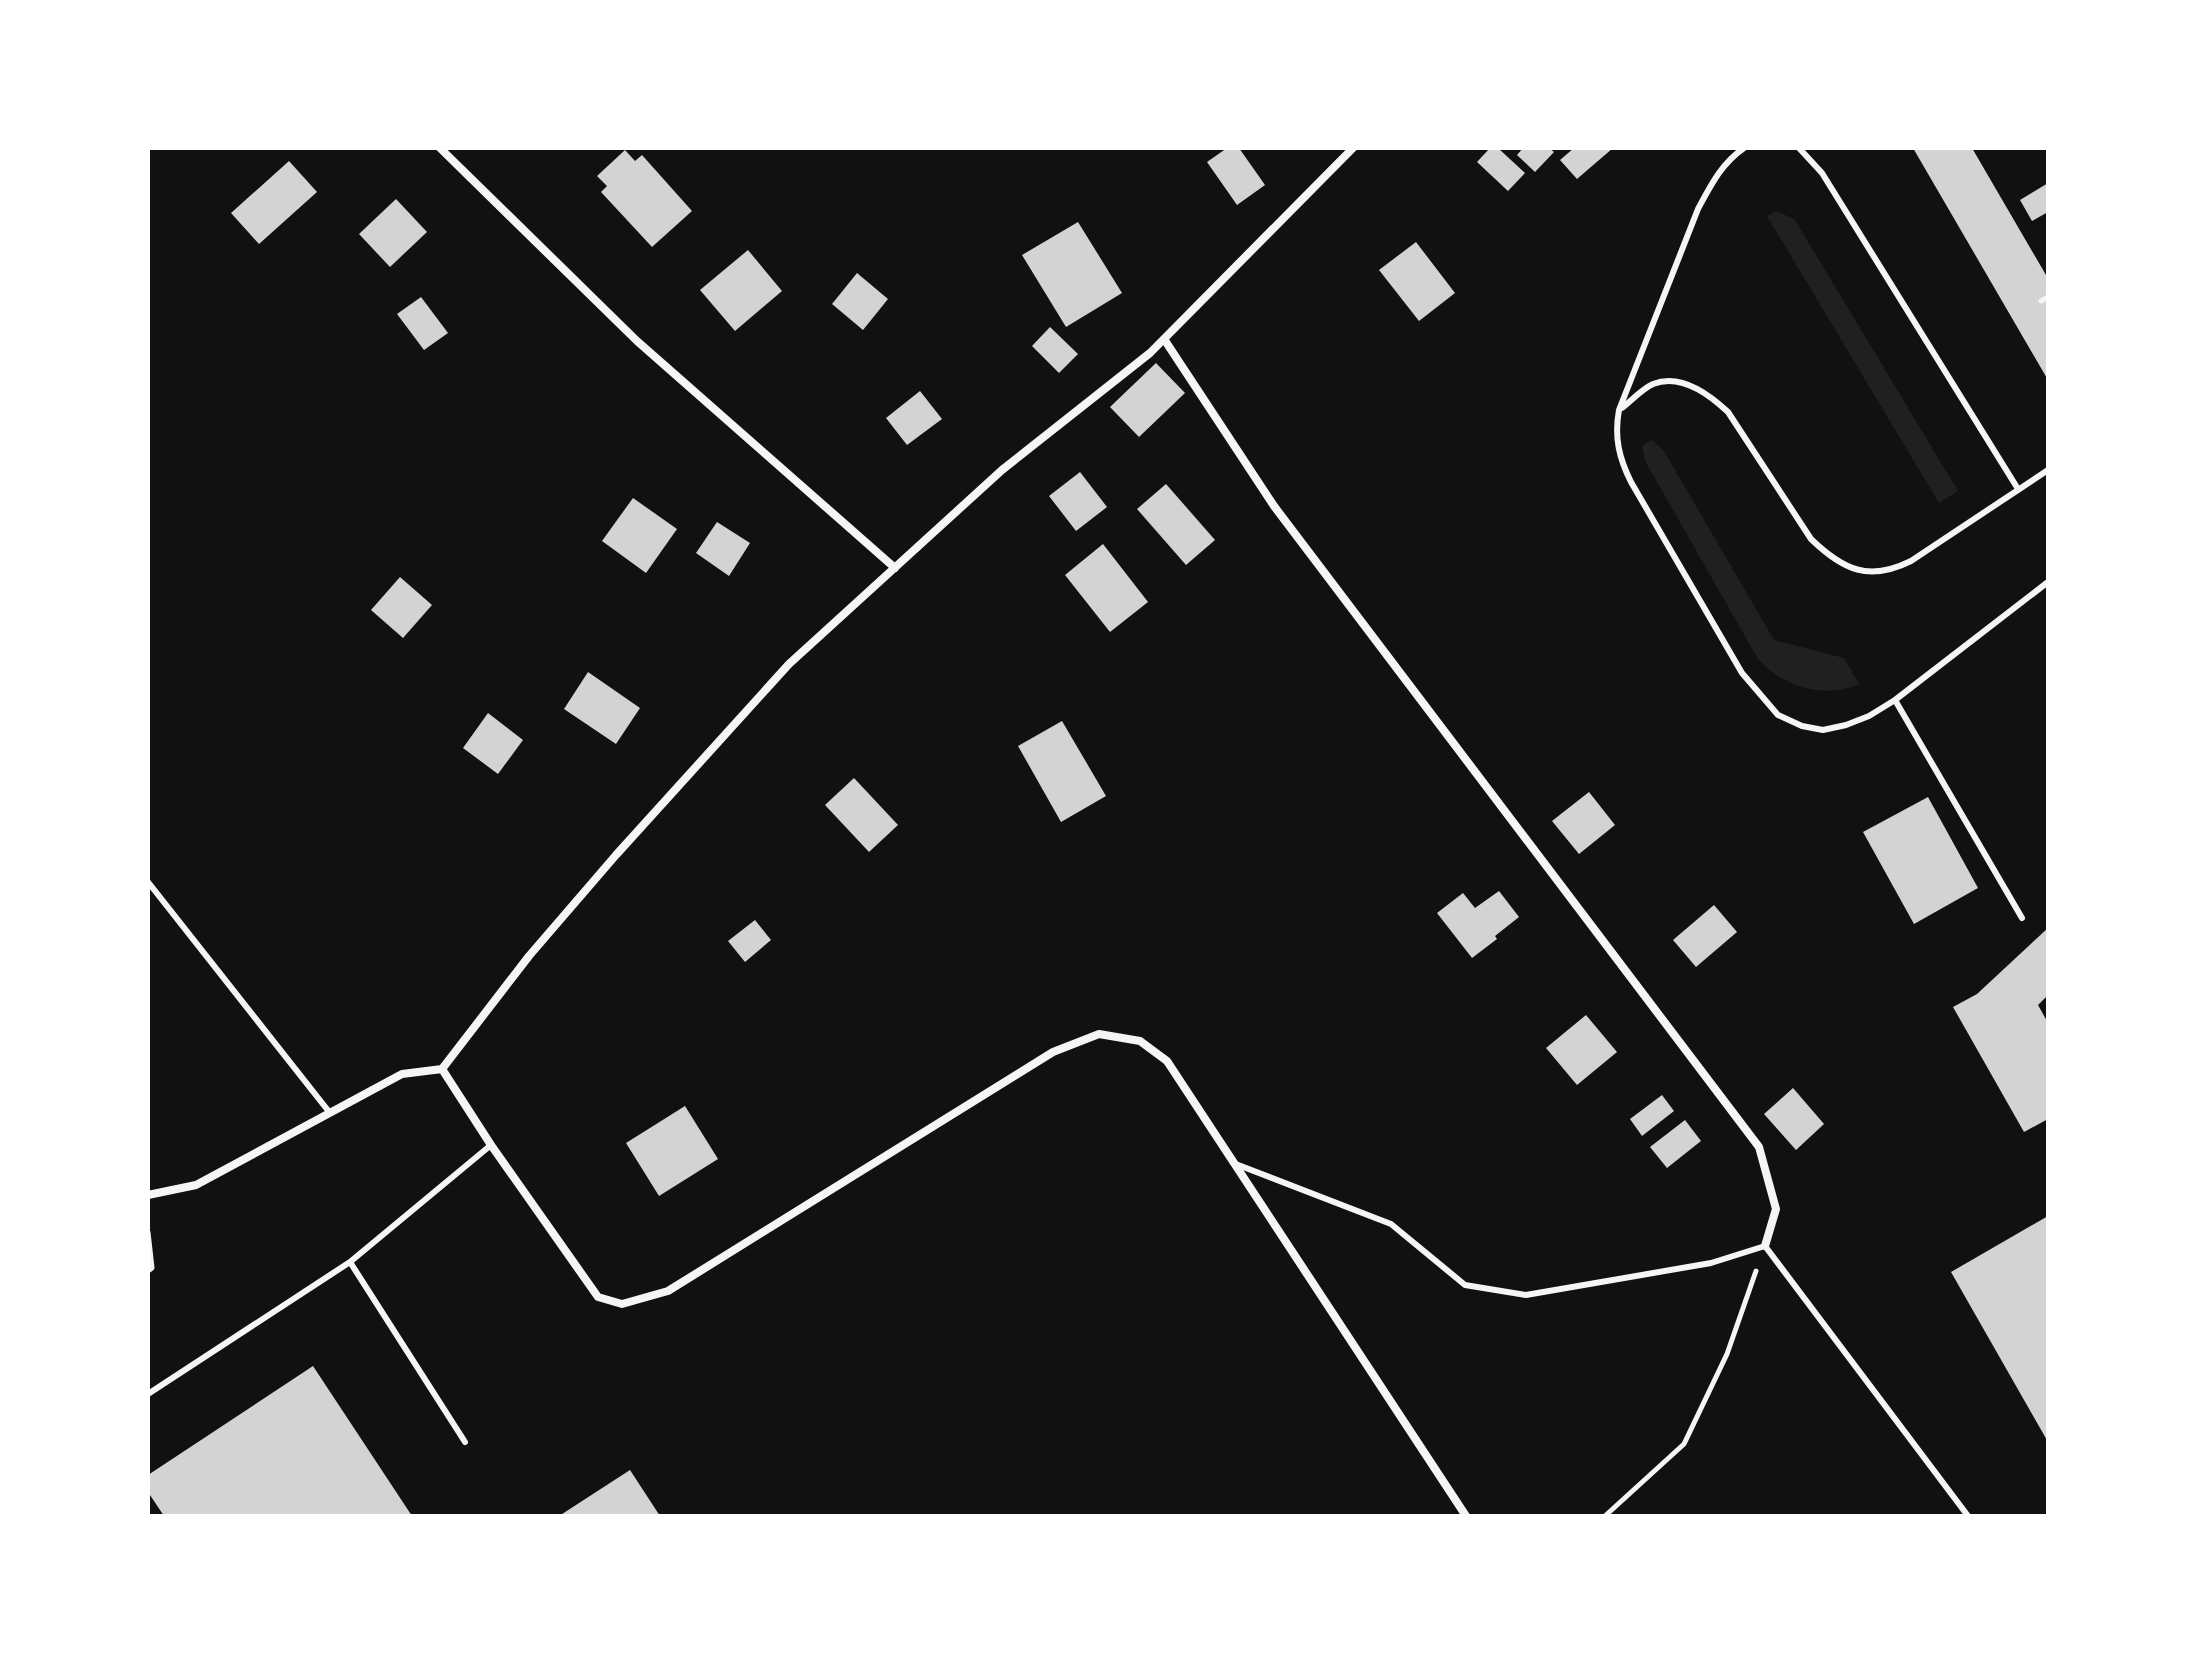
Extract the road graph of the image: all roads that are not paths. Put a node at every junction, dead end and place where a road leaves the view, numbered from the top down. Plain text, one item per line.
1 (440, 148) edge
2 (1353, 148) edge
3 (1744, 148) edge
4 (1799, 148) edge
5 (1164, 339) junction
6 (1619, 410) junction
7 (2048, 470) edge
8 (2018, 489) junction
9 (895, 568) junction
10 (2048, 582) edge
11 (1895, 700) junction
12 (148, 882) edge
13 (2022, 918) dead end
14 (442, 1069) junction
15 (330, 1113) junction
16 (491, 1145) junction
17 (1233, 1163) junction
18 (148, 1195) edge
19 (1765, 1246) junction
20 (350, 1262) junction
21 (148, 1394) edge
22 (465, 1442) dead end
23 (1466, 1516) edge
24 (1968, 1516) edge

1 - 9 street
2 - 5 street
3 - 6 lane
4 - 8 lane
5 - 9 street
5 - 19 street
6 - 8 lane
6 - 11 lane
7 - 8 lane
9 - 14 street
10 - 11 lane
11 - 13 lane
12 - 15 lane
14 - 15 street
14 - 16 street
15 - 18 street
16 - 17 street
16 - 20 lane
17 - 19 lane
17 - 23 street
19 - 24 lane
20 - 21 lane
20 - 22 lane

